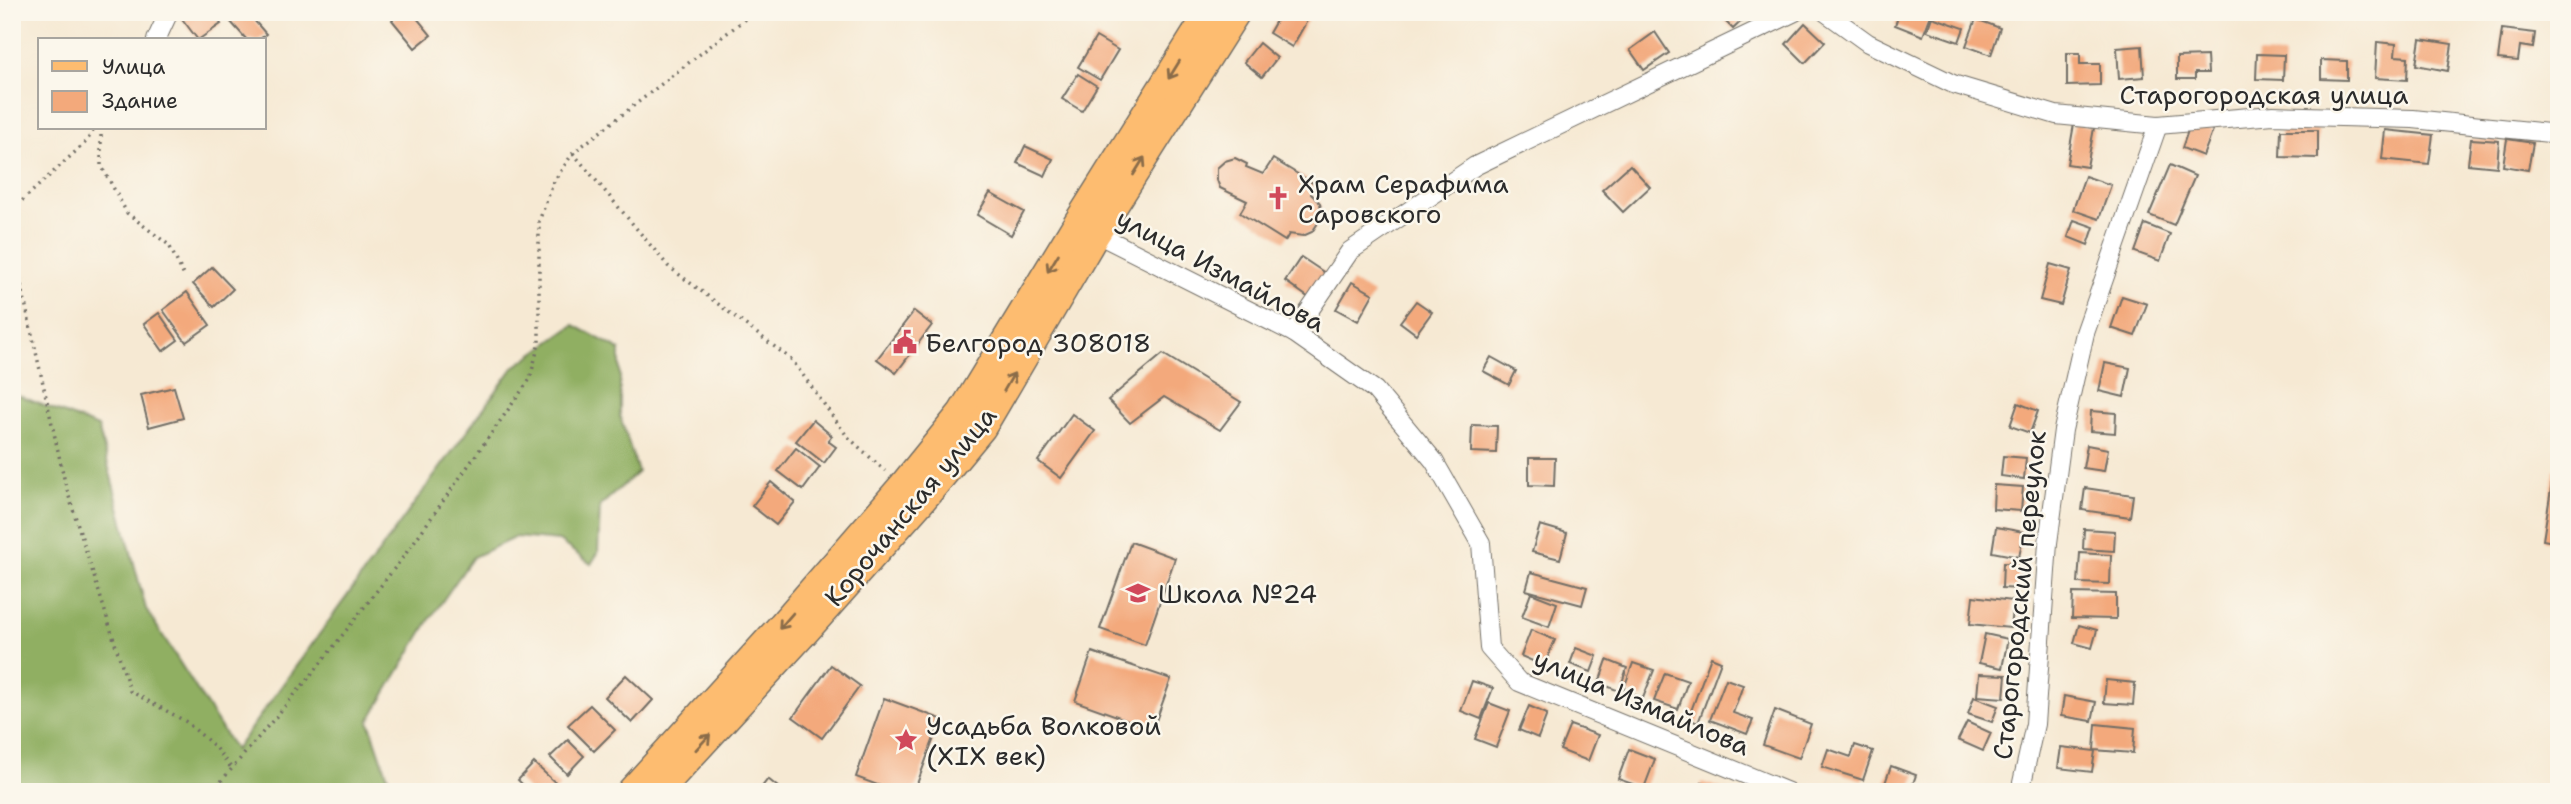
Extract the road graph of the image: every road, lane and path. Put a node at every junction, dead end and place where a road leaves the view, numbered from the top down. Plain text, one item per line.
1 (169, 12) edge
2 (754, 12) edge
3 (1210, 12) edge
4 (1236, 12) edge
5 (1795, 12) edge
6 (1825, 12) edge
7 (157, 38) edge
8 (2158, 125) junction
9 (94, 130) edge
10 (101, 130) edge
11 (2559, 134) edge
12 (573, 153) junction
13 (12, 210) edge
14 (1086, 229) junction
15 (12, 244) edge
16 (185, 278) dead end
17 (1294, 333) junction
18 (891, 477) dead end
19 (232, 769) junction
20 (212, 792) edge
21 (631, 792) edge
22 (657, 792) edge
23 (1788, 792) edge
24 (2020, 792) edge

1 - 7 street
2 - 12 path
3 -> 14 main road, Корочанская улица
14 -> 4 main road, Корочанская улица
5 - 17 street
6 - 8 street, Старогородская улица
8 - 11 street, Старогородская улица
8 - 24 street, Старогородский переулок
9 - 13 path
10 - 16 path
12 - 18 path
12 - 19 path
14 - 17 street, улица Измайлова
14 -> 21 main road, Корочанская улица
22 -> 14 main road, Корочанская улица
15 - 19 path
17 - 23 street, улица Измайлова
19 - 20 path

